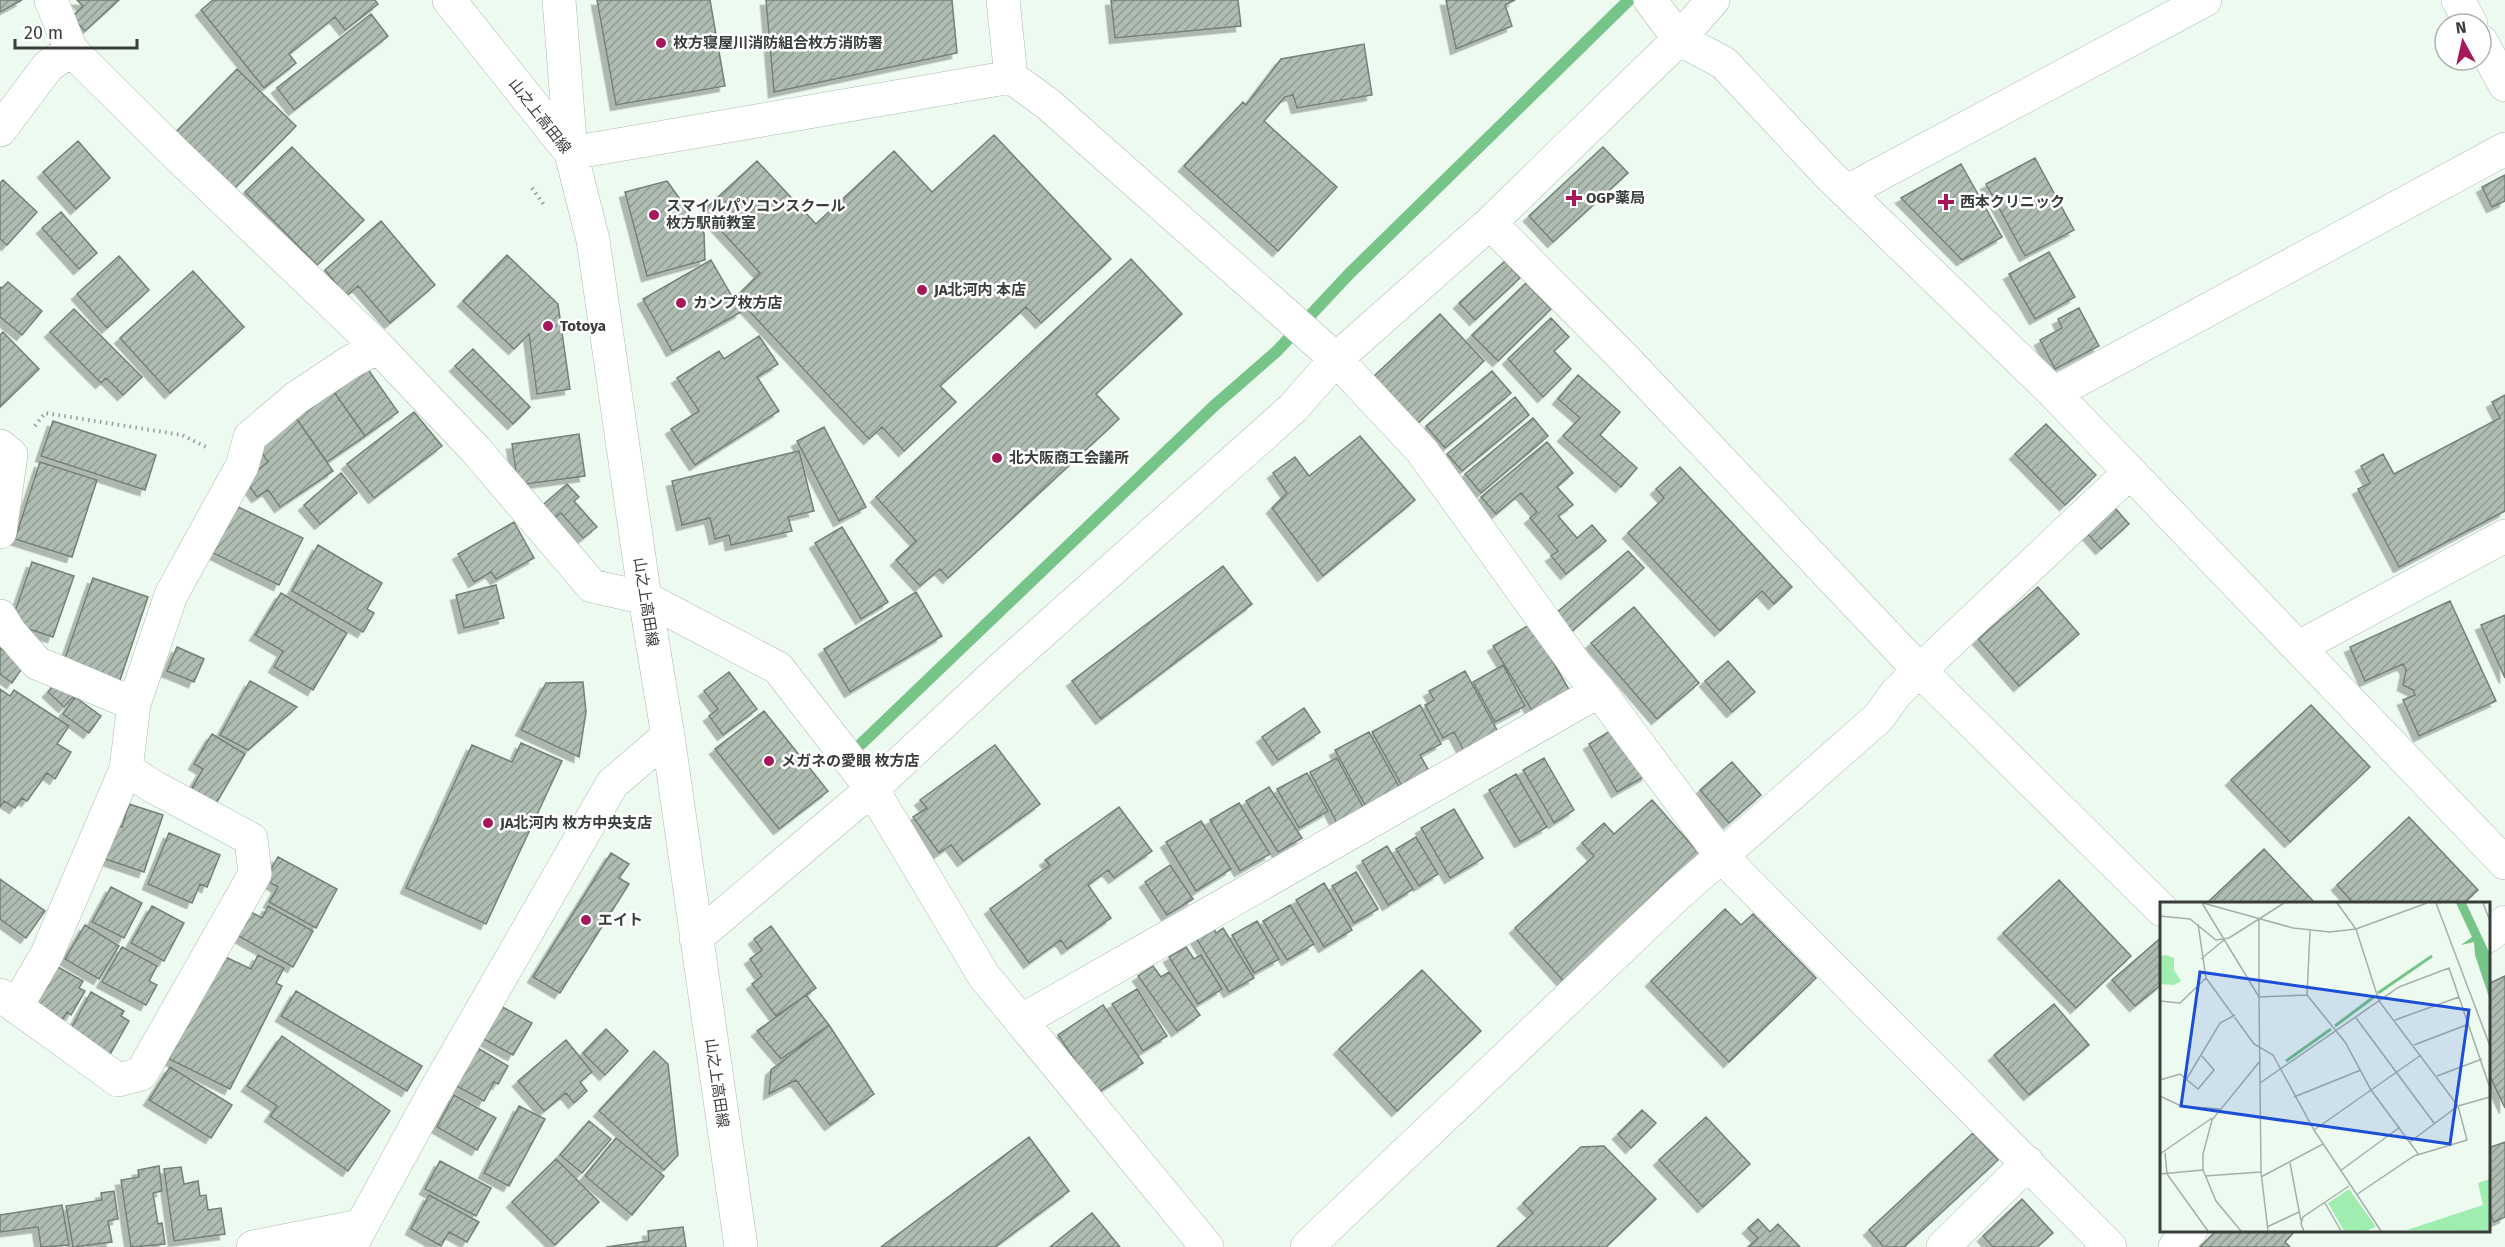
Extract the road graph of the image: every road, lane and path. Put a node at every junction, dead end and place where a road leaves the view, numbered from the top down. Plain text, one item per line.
1 (51, 0) edge
2 (449, 0) edge
3 (559, 0) edge
4 (1003, 0) edge
5 (1713, 0) edge
6 (2205, 0) edge
7 (1654, 5) edge
8 (1678, 39) junction
9 (71, 50) junction
10 (2493, 64) edge
11 (1011, 77) junction
12 (2505, 85) edge
13 (0, 130) edge
14 (2505, 148) edge
15 (571, 153) junction
16 (532, 188) dead end
17 (1846, 192) junction
18 (547, 209) dead end
19 (1490, 223) junction
20 (378, 347) junction
21 (1328, 352) junction
22 (2054, 393) junction
23 (6, 451) edge
24 (242, 466) junction
25 (2129, 473) junction
26 (0, 531) edge
27 (2505, 536) edge
28 (645, 598) junction
29 (0, 616) edge
30 (2300, 647) junction
31 (1921, 672) junction
32 (1599, 691) junction
33 (134, 704) junction
34 (668, 736) junction
35 (126, 769) junction
36 (872, 789) junction
37 (1722, 857) junction
38 (2505, 863) edge
39 (2160, 908) edge
40 (2505, 922) edge
41 (2490, 934) edge
42 (696, 938) junction
43 (8, 1001) edge
44 (1021, 1021) junction
45 (2028, 1163) junction
46 (2189, 1232) edge
47 (355, 1237) edge
48 (253, 1247) edge
49 (741, 1247) edge
50 (1207, 1247) edge
51 (1307, 1247) edge
52 (1943, 1247) edge
53 (2110, 1247) edge
54 (2175, 1247) edge

1 - 9 street
2 - 15 street, 山之上高田線
3 - 15 street
4 - 11 street
5 - 8 street
6 - 17 street
7 - 8 street
8 - 17 street
8 - 19 street
9 - 13 street
9 - 20 street
10 - 12 street
11 - 15 street
11 - 21 street
14 - 22 street
15 - 28 street, 山之上高田線
16 - 18 path
17 - 22 street
19 - 21 street
19 - 31 street
20 - 24 street
20 - 28 street
21 - 32 street
21 - 36 street
22 - 25 street
23 - 24 path
23 - 26 street
24 - 33 street
25 - 30 street
25 - 31 street
27 - 30 street
28 - 34 street, 山之上高田線
28 - 36 street
29 - 33 street
30 - 38 street
31 - 37 street
31 - 39 street
32 - 37 street
32 - 44 street
33 - 35 street
34 - 42 street, 山之上高田線
34 - 47 street
35 - 43 street
35 - 43 street
36 - 42 street
36 - 44 street
37 - 45 street
37 - 51 street
40 - 41 street
42 - 49 street, 山之上高田線
44 - 50 street
45 - 52 street
45 - 53 street
46 - 54 street
47 - 48 street

